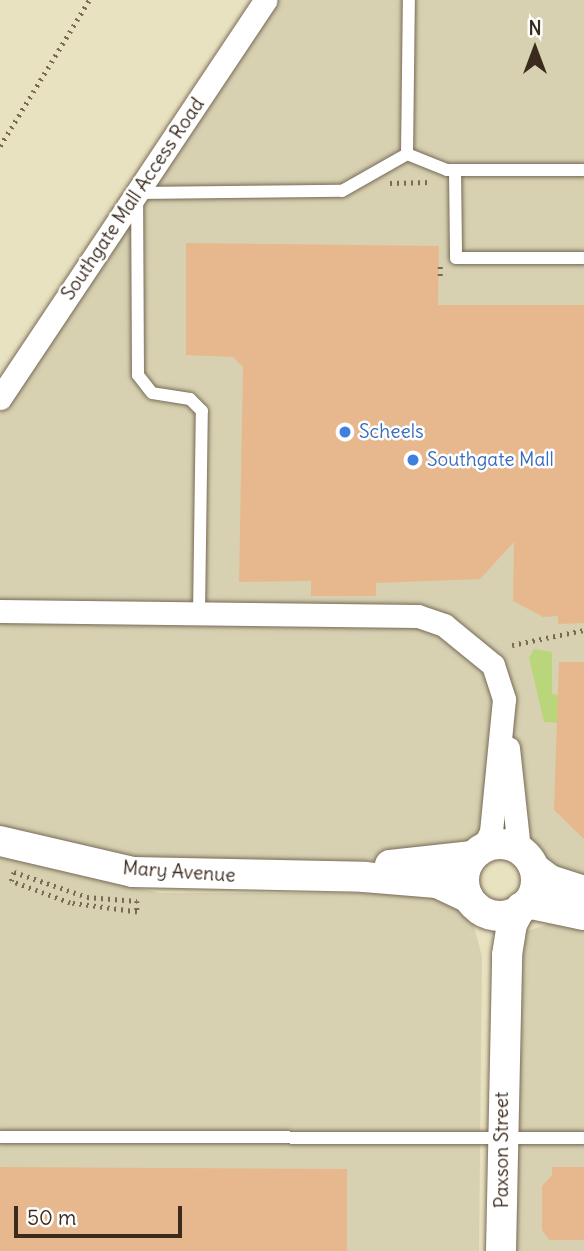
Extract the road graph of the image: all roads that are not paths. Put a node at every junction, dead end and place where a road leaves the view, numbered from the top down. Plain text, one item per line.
1 (265, 0) edge
2 (409, 0) edge
3 (407, 154) junction
4 (455, 170) junction
5 (584, 170) edge
6 (137, 192) junction
7 (584, 258) edge
8 (0, 398) edge
9 (0, 611) edge
10 (199, 614) junction
11 (503, 728) junction
12 (2, 842) edge
13 (478, 852) junction
14 (526, 859) junction
15 (321, 875) junction
16 (584, 891) edge
17 (472, 902) junction
18 (524, 905) junction
19 (584, 915) edge
20 (501, 1048) junction
21 (0, 1137) edge
22 (502, 1138) junction
23 (584, 1138) edge
24 (501, 1251) edge

1 - 6 street, Southgate Mall Access Road
2 - 3 lane
3 - 4 lane
3 - 6 lane
4 - 5 lane
4 - 7 lane
6 - 8 street, Southgate Mall Access Road
6 - 10 lane
9 - 10 street
10 - 11 street
11 - 13 street
11 - 14 street
12 - 15 street, Mary Avenue
13 - 14 street
13 - 15 street, Mary Avenue
13 - 17 street
14 - 16 street
14 - 18 street
15 - 17 street, Mary Avenue
17 - 18 street
17 - 20 street, Paxson Street
18 - 19 street
18 - 20 street, Paxson Street
20 - 22 street, Paxson Street
21 - 22 lane
22 - 23 lane
22 - 24 street, Paxson Street

